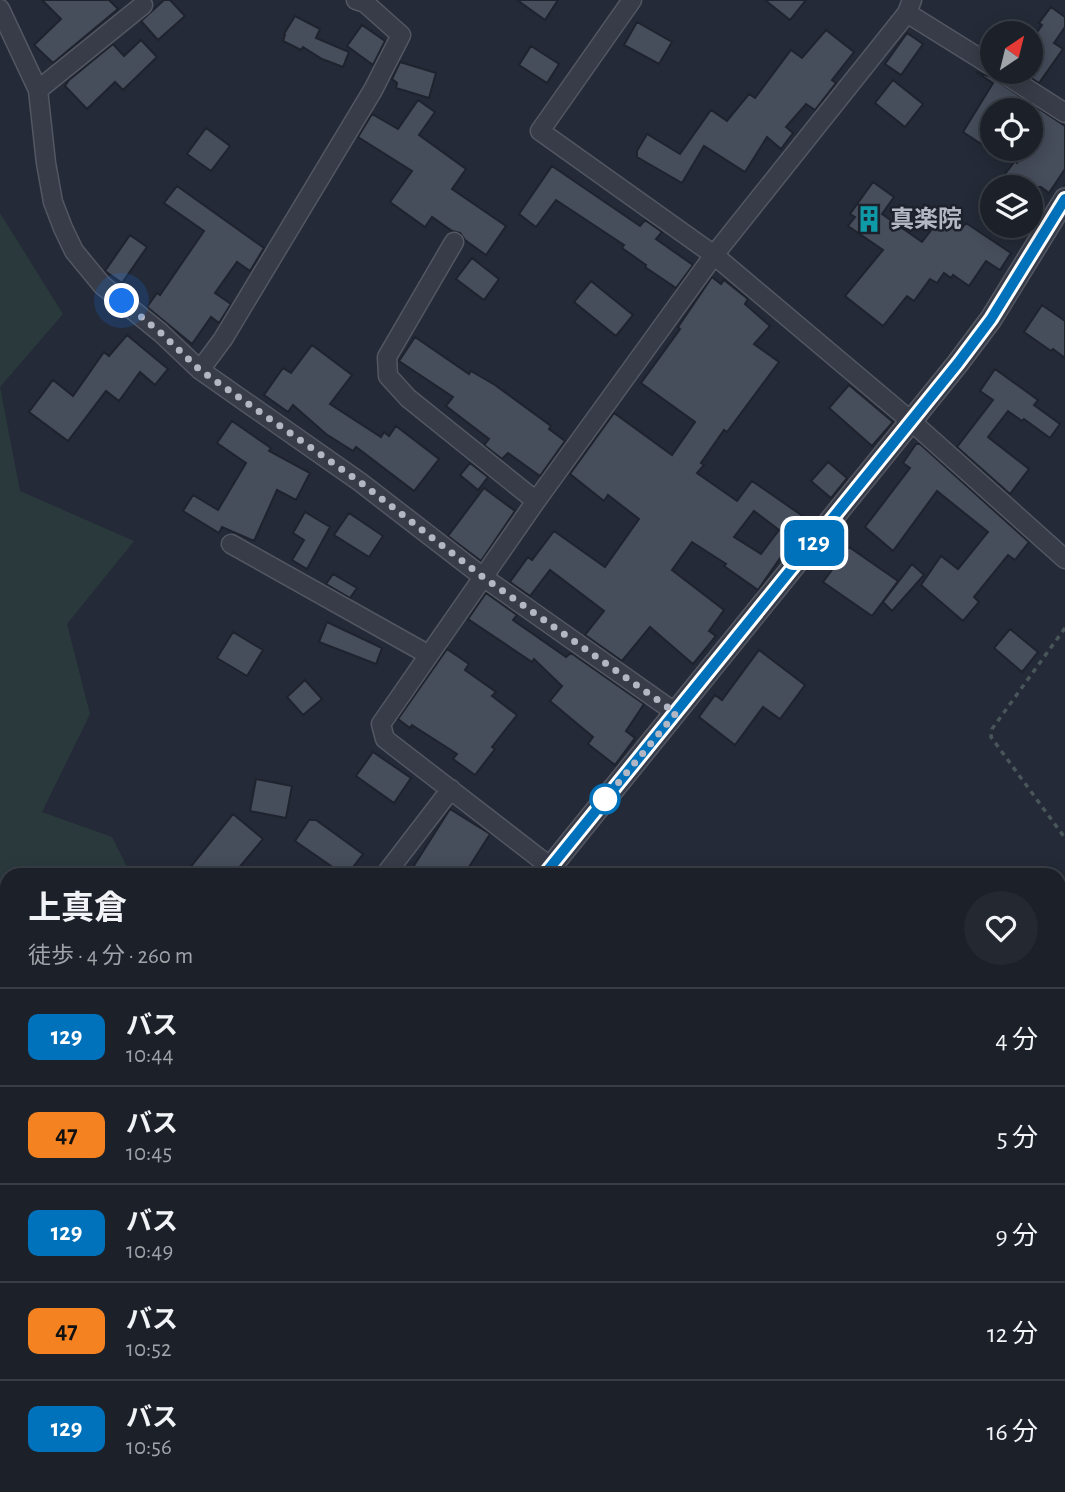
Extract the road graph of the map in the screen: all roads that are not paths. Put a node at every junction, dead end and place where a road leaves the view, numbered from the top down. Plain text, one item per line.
1 (356, 0) edge
2 (632, 0) edge
3 (143, 5) dead end
4 (909, 7) edge
5 (0, 9) edge
6 (980, 57) edge
7 (1020, 84) edge
8 (38, 90) junction
9 (1065, 113) edge
10 (1065, 199) edge
11 (454, 242) dead end
12 (714, 255) junction
13 (200, 370) junction
14 (912, 422) junction
15 (536, 501) junction
16 (230, 544) dead end
17 (1065, 559) edge
18 (483, 577) junction
19 (429, 655) junction
20 (676, 713) junction
21 (451, 789) junction
22 (391, 868) edge
23 (547, 868) edge
24 (555, 868) edge

1 - 13 street
2 - 12 street
3 - 8 street
4 - 6 street
4 - 12 street
5 - 8 street
7 - 9 street
8 - 13 street
10 - 14 street
11 - 15 street
12 - 14 street
12 - 15 street
13 - 18 street
14 - 17 street
14 - 20 street
15 - 18 street
16 - 19 street
18 - 19 street
18 - 20 street
19 - 21 street
20 - 24 street
21 - 22 street
21 - 23 street

